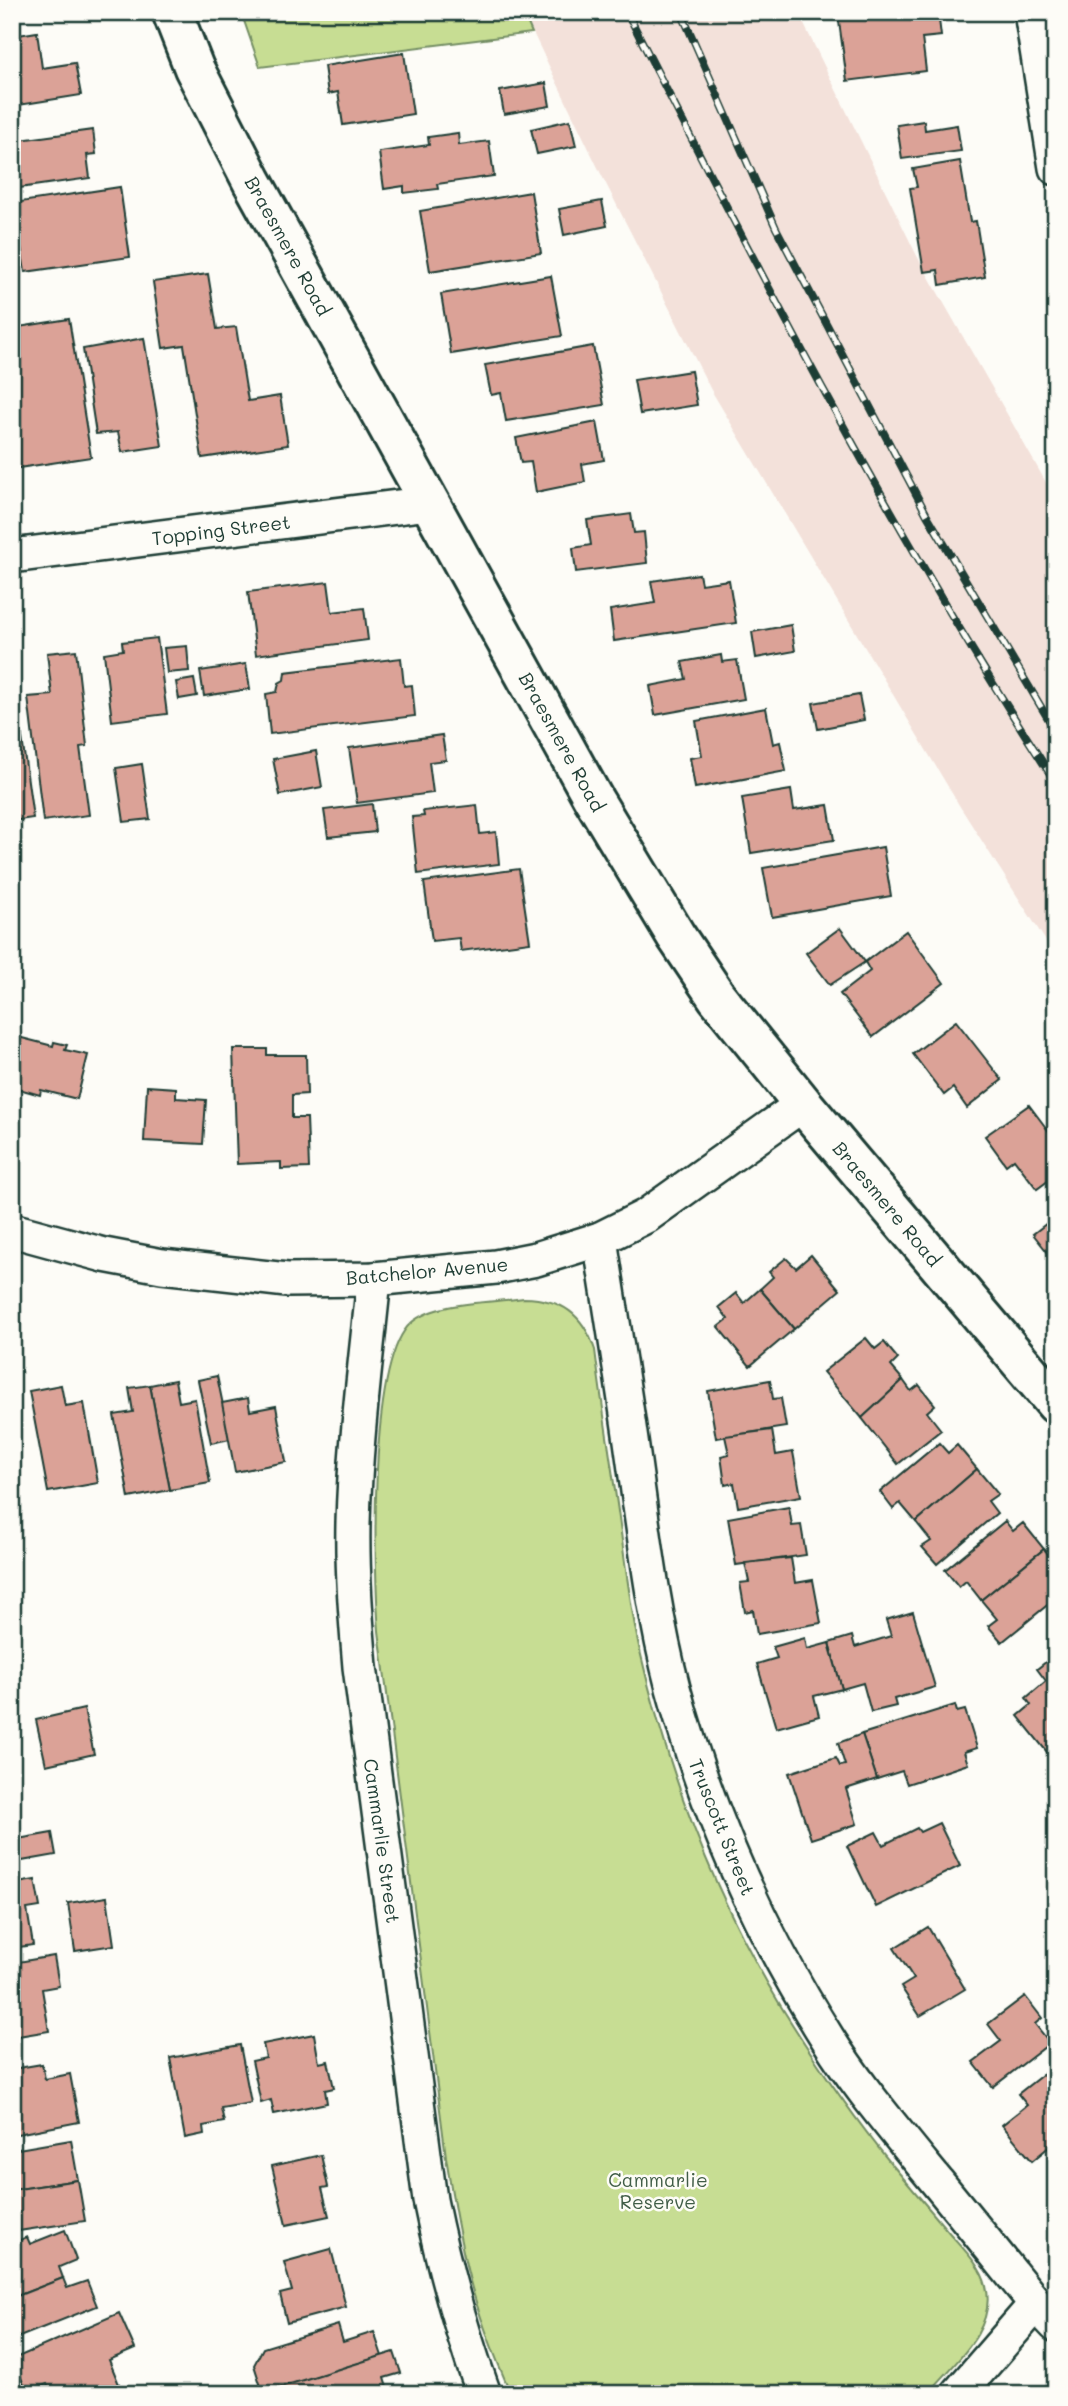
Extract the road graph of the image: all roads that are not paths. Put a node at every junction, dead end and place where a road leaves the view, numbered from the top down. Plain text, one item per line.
1 (172, 12) edge
2 (1031, 12) edge
3 (1056, 169) edge
4 (429, 503) junction
5 (12, 556) edge
6 (803, 1104) junction
7 (12, 1230) edge
8 (600, 1239) junction
9 (373, 1279) junction
10 (1056, 1404) edge
11 (1046, 2315) edge
12 (484, 2394) edge
13 (958, 2394) edge

1 - 4 street, Braesmere Road
2 - 3 street
4 - 5 street, Topping Street
4 - 6 street, Braesmere Road
6 - 8 street, Batchelor Avenue
6 - 10 street, Braesmere Road
7 - 9 street, Batchelor Avenue
8 - 9 street, Batchelor Avenue
8 - 11 street, Truscott Street
9 - 12 street, Cammarlie Street
11 - 13 street

